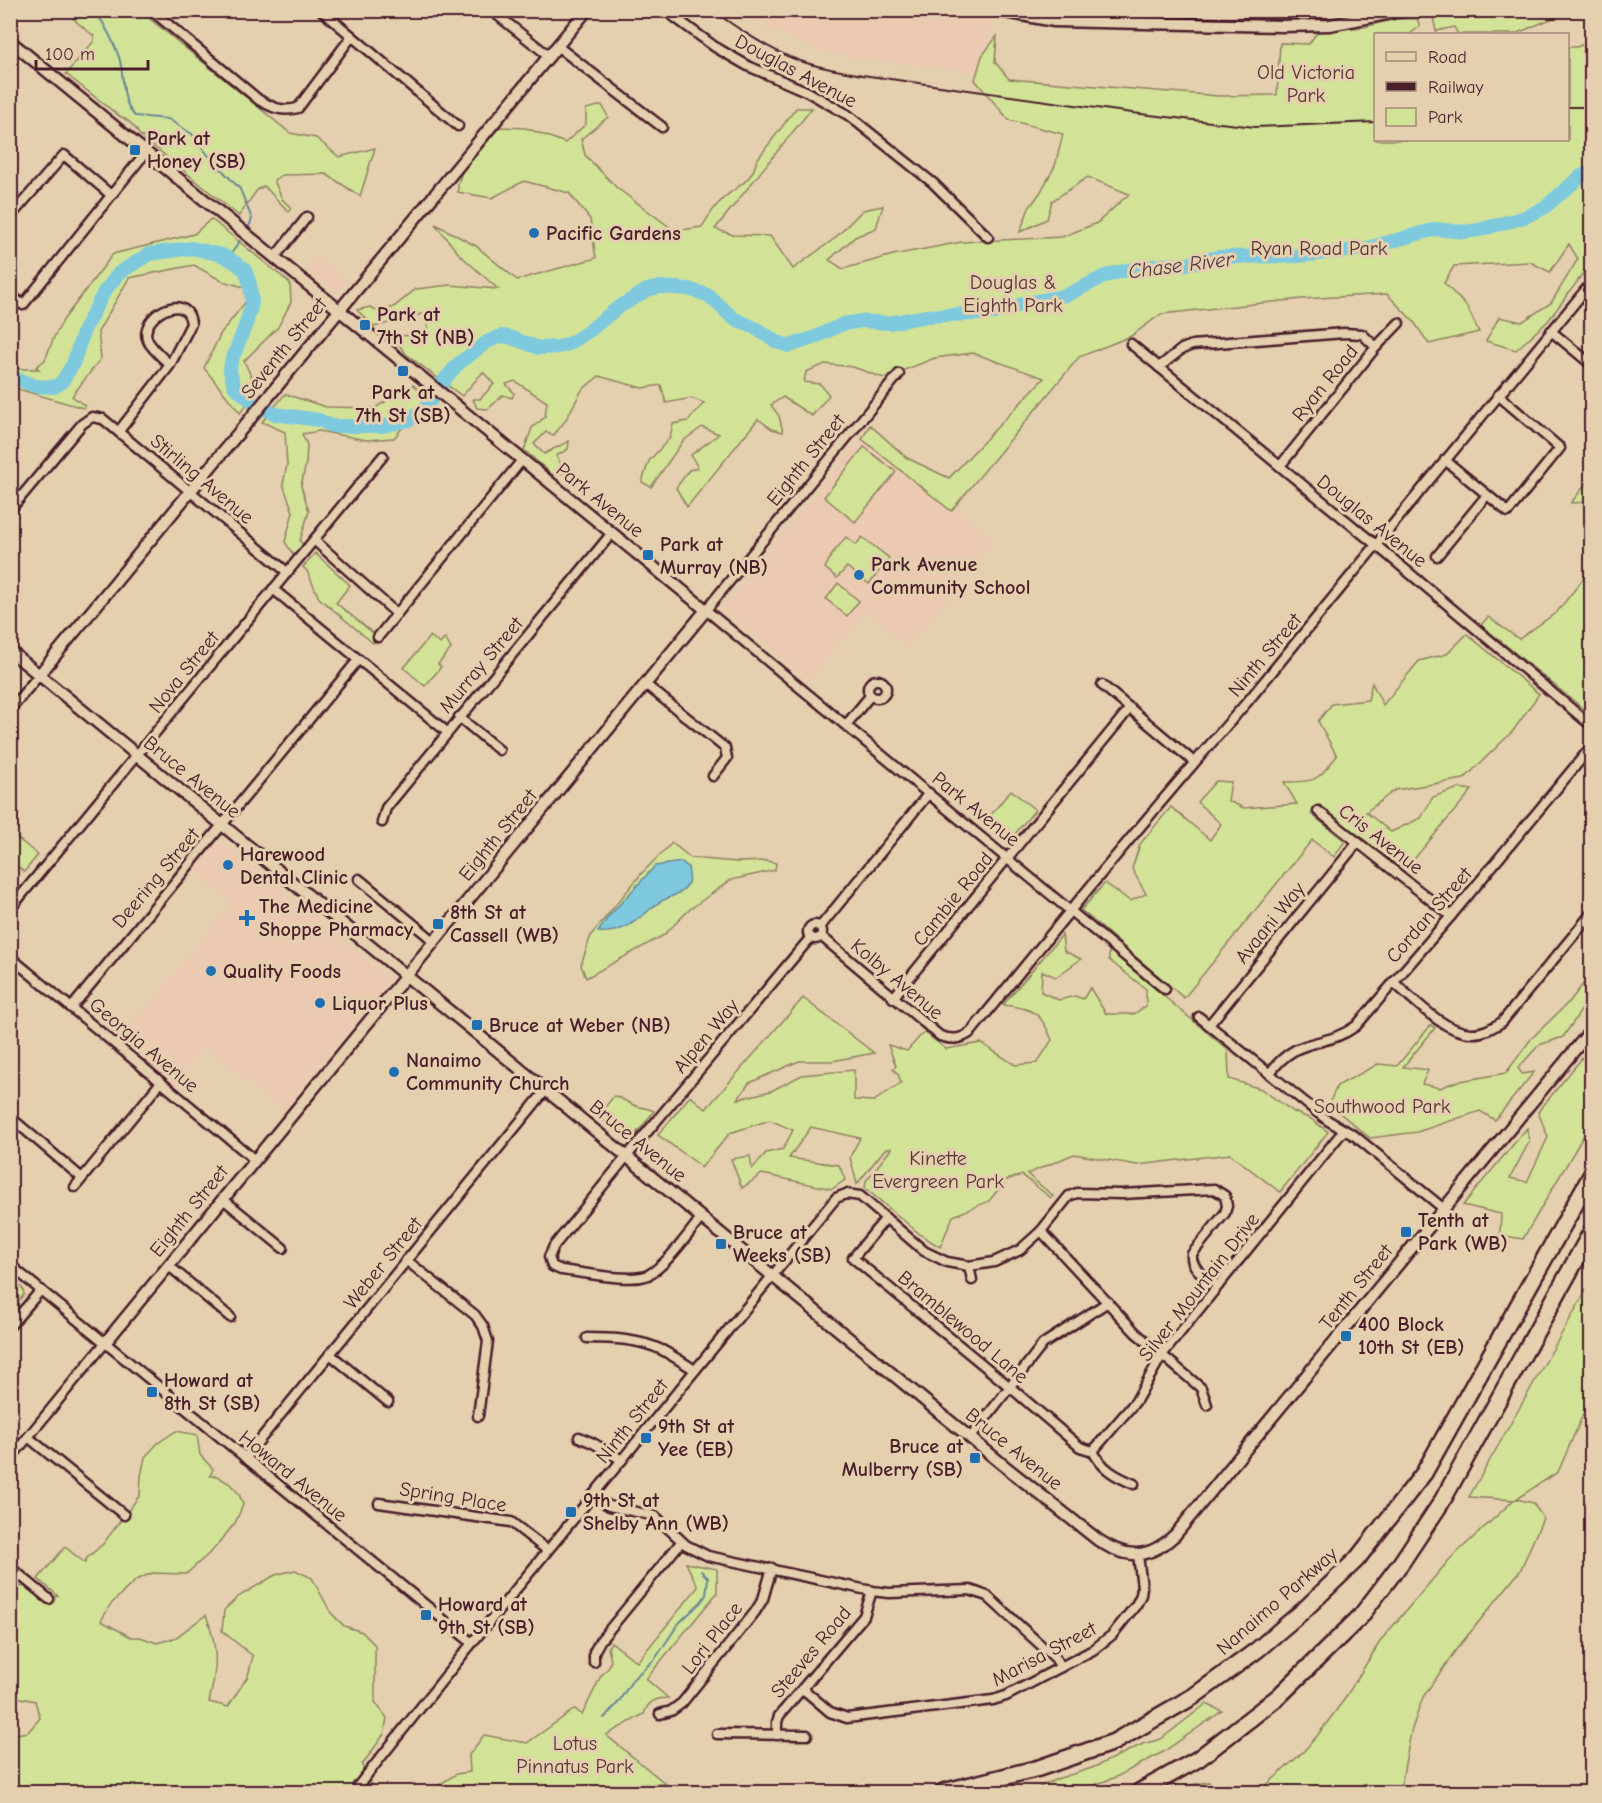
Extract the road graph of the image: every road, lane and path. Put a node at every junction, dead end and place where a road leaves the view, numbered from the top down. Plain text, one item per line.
1 (151, 10) edge
2 (321, 10) edge
3 (491, 10) edge
4 (587, 10) edge
5 (665, 10) edge
6 (994, 10) edge
7 (1407, 10) edge
8 (352, 36) junction
9 (10, 41) edge
10 (557, 46) junction
11 (549, 56) junction
12 (458, 126) dead end
13 (662, 127) dead end
14 (146, 152) junction
15 (111, 195) junction
16 (10, 217) edge
17 (308, 217) dead end
18 (988, 237) dead end
19 (275, 257) junction
20 (1592, 282) edge
21 (10, 294) edge
22 (339, 310) junction
23 (1399, 323) dead end
24 (1551, 331) junction
25 (1131, 344) dead end
26 (1376, 347) junction
27 (170, 365) junction
28 (1592, 365) edge
29 (1159, 367) junction
30 (899, 374) dead end
31 (1498, 395) junction
32 (119, 431) junction
33 (383, 456) dead end
34 (522, 460) junction
35 (1445, 460) junction
36 (1280, 466) junction
37 (190, 491) junction
38 (1487, 495) junction
39 (10, 510) edge
40 (612, 533) junction
41 (314, 540) junction
42 (1376, 545) junction
43 (1437, 556) dead end
44 (287, 572) junction
45 (273, 590) junction
46 (706, 610) junction
47 (397, 614) junction
48 (378, 637) dead end
49 (10, 651) edge
50 (358, 660) junction
51 (39, 675) junction
52 (645, 684) junction
53 (1102, 685) dead end
54 (870, 696) dead end
55 (1130, 708) junction
56 (10, 710) edge
57 (459, 717) junction
58 (846, 725) junction
59 (1592, 726) edge
60 (447, 732) junction
61 (1592, 746) edge
62 (499, 750) dead end
63 (137, 755) junction
64 (1194, 762) junction
65 (713, 776) dead end
66 (929, 794) junction
67 (1318, 811) dead end
68 (381, 822) dead end
69 (222, 824) junction
70 (1358, 842) junction
71 (1008, 858) junction
72 (359, 879) dead end
73 (10, 909) edge
74 (1070, 910) junction
75 (1592, 913) edge
76 (1451, 916) junction
77 (817, 934) junction
78 (435, 940) junction
79 (10, 957) edge
80 (406, 975) junction
81 (1393, 982) junction
82 (1166, 989) dead end
83 (893, 998) junction
84 (72, 1007) junction
85 (1199, 1017) dead end
86 (1209, 1025) junction
87 (1592, 1029) edge
88 (956, 1039) joint
89 (1270, 1073) junction
90 (161, 1082) junction
91 (546, 1090) junction
92 (10, 1117) edge
93 (1344, 1130) junction
94 (627, 1156) junction
95 (255, 1160) junction
96 (1592, 1174) edge
97 (82, 1178) junction
98 (75, 1187) dead end
99 (223, 1199) junction
100 (1443, 1209) junction
101 (702, 1217) junction
102 (886, 1218) junction
103 (1041, 1231) junction
104 (1592, 1231) edge
105 (283, 1248) dead end
106 (406, 1260) junction
107 (10, 1265) edge
108 (168, 1265) junction
109 (969, 1266) junction
110 (772, 1275) junction
111 (972, 1280) dead end
112 (1218, 1286) junction
113 (41, 1290) junction
114 (1108, 1302) junction
115 (230, 1317) dead end
116 (10, 1326) edge
117 (587, 1338) dead end
118 (105, 1343) junction
119 (330, 1354) junction
120 (1162, 1355) junction
121 (695, 1370) junction
122 (1010, 1387) junction
123 (388, 1401) dead end
124 (1207, 1405) dead end
125 (478, 1416) dead end
126 (28, 1437) junction
127 (579, 1437) dead end
128 (971, 1437) junction
129 (1093, 1450) junction
130 (245, 1458) junction
131 (10, 1459) edge
132 (622, 1460) junction
133 (1134, 1484) dead end
134 (593, 1495) junction
135 (379, 1503) dead end
136 (123, 1515) dead end
137 (681, 1542) junction
138 (548, 1550) junction
139 (1138, 1555) junction
140 (10, 1567) edge
141 (772, 1568) junction
142 (872, 1591) junction
143 (49, 1599) dead end
144 (472, 1643) junction
145 (594, 1662) dead end
146 (1061, 1667) junction
147 (803, 1689) junction
148 (660, 1714) dead end
149 (717, 1734) dead end
150 (777, 1735) junction
151 (807, 1735) dead end
152 (358, 1786) dead end
153 (943, 1792) edge
154 (1139, 1792) edge

1 - 8 street
2 - 8 street
3 - 11 street
4 - 10 street, Seventh Street
5 - 18 street, Douglas Avenue
6 - 7 street
8 - 12 street
9 - 14 street, Park Avenue
10 - 11 street, Seventh Street
10 - 13 street
11 - 22 street, Seventh Street
14 - 15 street
14 - 19 street, Park Avenue
15 - 16 street
15 - 21 street
17 - 19 street
19 - 22 street, Park Avenue
20 - 24 street, Ninth Street
22 - 34 street, Park Avenue
22 - 37 street, Seventh Street
23 - 26 street, Ryan Road
24 - 28 street
24 - 31 street, Ninth Street
25 - 29 street, Douglas Avenue
26 - 29 street
26 - 36 street, Ryan Road
27 - 27 street
27 - 32 street
29 - 36 street, Douglas Avenue
30 - 46 street, Eighth Street
31 - 35 street, Ninth Street
31 - 38 street
32 - 37 street, Stirling Avenue
32 - 39 street, Stirling Avenue
33 - 41 street, Nova Street
34 - 40 street, Park Avenue
34 - 47 street
35 - 38 street
35 - 42 street, Ninth Street
36 - 42 street, Douglas Avenue
37 - 44 street, Stirling Avenue
37 - 51 street, Seventh Street
38 - 43 street
40 - 46 street, Park Avenue
40 - 57 street, Murray Street
41 - 44 street, Nova Street
41 - 47 street
42 - 59 street, Douglas Avenue
42 - 64 street, Ninth Street
44 - 45 street, Nova Street
45 - 50 street
45 - 63 street, Nova Street
46 - 52 street, Eighth Street
46 - 58 street, Park Avenue
47 - 48 street
49 - 51 street, Bruce Avenue
50 - 60 street
50 - 69 street, Deering Street
51 - 56 street, Seventh Street
51 - 63 street, Bruce Avenue
52 - 65 street
52 - 78 street, Eighth Street
53 - 55 street
54 - 58 street
55 - 64 street
55 - 71 street, Cambie Road
57 - 60 street, Murray Street
57 - 62 street
58 - 66 street, Park Avenue
60 - 68 street, Murray Street
61 - 76 street, Cordan Street
63 - 69 street, Bruce Avenue
63 - 73 street, Nova Street
64 - 74 street, Ninth Street
66 - 71 street, Park Avenue
66 - 77 street, Alpen Way
67 - 70 street, Cris Avenue
69 - 80 street, Bruce Avenue
69 - 84 street, Deering Street
70 - 76 street, Cris Avenue
70 - 86 street, Avaani Way
71 - 74 street, Park Avenue
71 - 83 street, Cambie Road
72 - 78 street
74 - 82 street, Park Avenue
74 - 88 street, Ninth Street
75 - 81 street
76 - 81 street, Cordan Street
77 - 83 street, Kolby Avenue
77 - 94 street, Alpen Way
78 - 80 street, Eighth Street
79 - 84 street, Georgia Avenue
80 - 91 street, Bruce Avenue
80 - 95 street, Eighth Street
81 - 89 street, Cordan Street
83 - 88 street, Kolby Avenue
84 - 90 street, Georgia Avenue
85 - 86 street
86 - 89 street
87 - 100 street, Tenth Street
89 - 93 street
90 - 95 street, Georgia Avenue
90 - 97 street
91 - 94 street, Bruce Avenue
91 - 106 street, Weber Street
92 - 97 street
93 - 100 street
93 - 112 street, Silver Mountain Drive
94 - 101 street, Bruce Avenue
94 - 101 street, Alpen Way
95 - 99 street, Eighth Street
96 - 153 highway, Nanaimo Parkway
97 - 98 street
99 - 105 street
99 - 108 street, Eighth Street
100 - 139 street, Tenth Street
101 - 110 street, Bruce Avenue
102 - 109 street
102 - 110 street, Ninth Street
102 - 122 street, Bramblewood Lane
103 - 109 street
103 - 112 street
103 - 114 street
104 - 154 highway
106 - 119 street, Weber Street
106 - 125 street
107 - 113 street, Howard Avenue
108 - 115 street
108 - 118 street, Eighth Street
109 - 111 street
110 - 121 street, Ninth Street
110 - 128 street, Bruce Avenue
112 - 120 street, Silver Mountain Drive
113 - 116 street
113 - 118 street, Howard Avenue
114 - 120 street
114 - 122 street
117 - 121 street
118 - 126 street, Eighth Street
118 - 130 street, Howard Avenue
119 - 123 street
119 - 130 street, Weber Street
120 - 124 street
120 - 129 street, Silver Mountain Drive
121 - 132 street, Ninth Street
122 - 128 street
122 - 129 street, Bramblewood Lane
126 - 131 street, Eighth Street
126 - 136 street
127 - 132 street
128 - 139 street, Bruce Avenue
129 - 133 street
130 - 144 street, Howard Avenue
132 - 134 street, Ninth Street
134 - 137 street
134 - 138 street, Ninth Street
135 - 138 street, Spring Place
137 - 141 street
137 - 145 street
138 - 144 street, Ninth Street
139 - 146 street, Marisa Street
140 - 143 street
141 - 142 street
141 - 148 street, Lori Place
142 - 146 street
142 - 147 street, Steeves Road
144 - 152 street, Ninth Street
146 - 147 street, Marisa Street
147 - 150 street, Steeves Road
149 - 150 street
150 - 151 street

